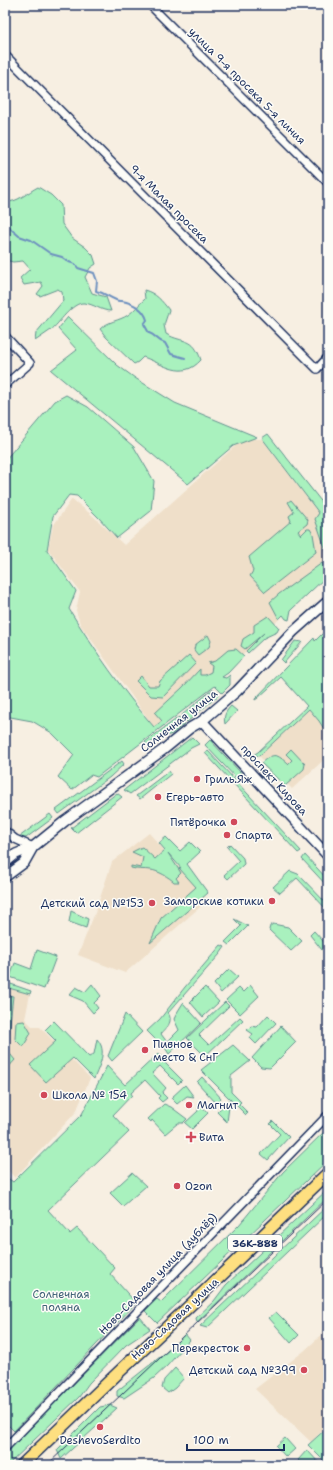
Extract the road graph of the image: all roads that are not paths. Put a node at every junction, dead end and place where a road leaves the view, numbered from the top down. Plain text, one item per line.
1 (150, 5) edge
2 (5, 55) edge
3 (328, 183) edge
4 (5, 336) edge
5 (328, 358) edge
6 (5, 385) edge
7 (328, 601) edge
8 (202, 721) junction
9 (5, 831) edge
10 (33, 847) junction
11 (328, 856) edge
12 (5, 862) edge
13 (5, 878) edge
14 (328, 1116) edge
15 (328, 1173) edge
16 (5, 1448) edge
17 (22, 1465) edge

1 - 3 street, улица 9-я просека 5-я линия
2 - 5 street, 9-я Малая просека
4 - 6 street
7 - 8 main road, Солнечная улица
8 - 10 main road, Солнечная улица
8 - 11 main road, проспект Кирова
9 - 10 street
10 - 12 main road, Солнечная улица
10 - 13 main road, Солнечная улица
14 - 16 street, Ново-Садовая улица (дублёр)
15 - 17 main road, Ново-Садовая улица / 36К-888

